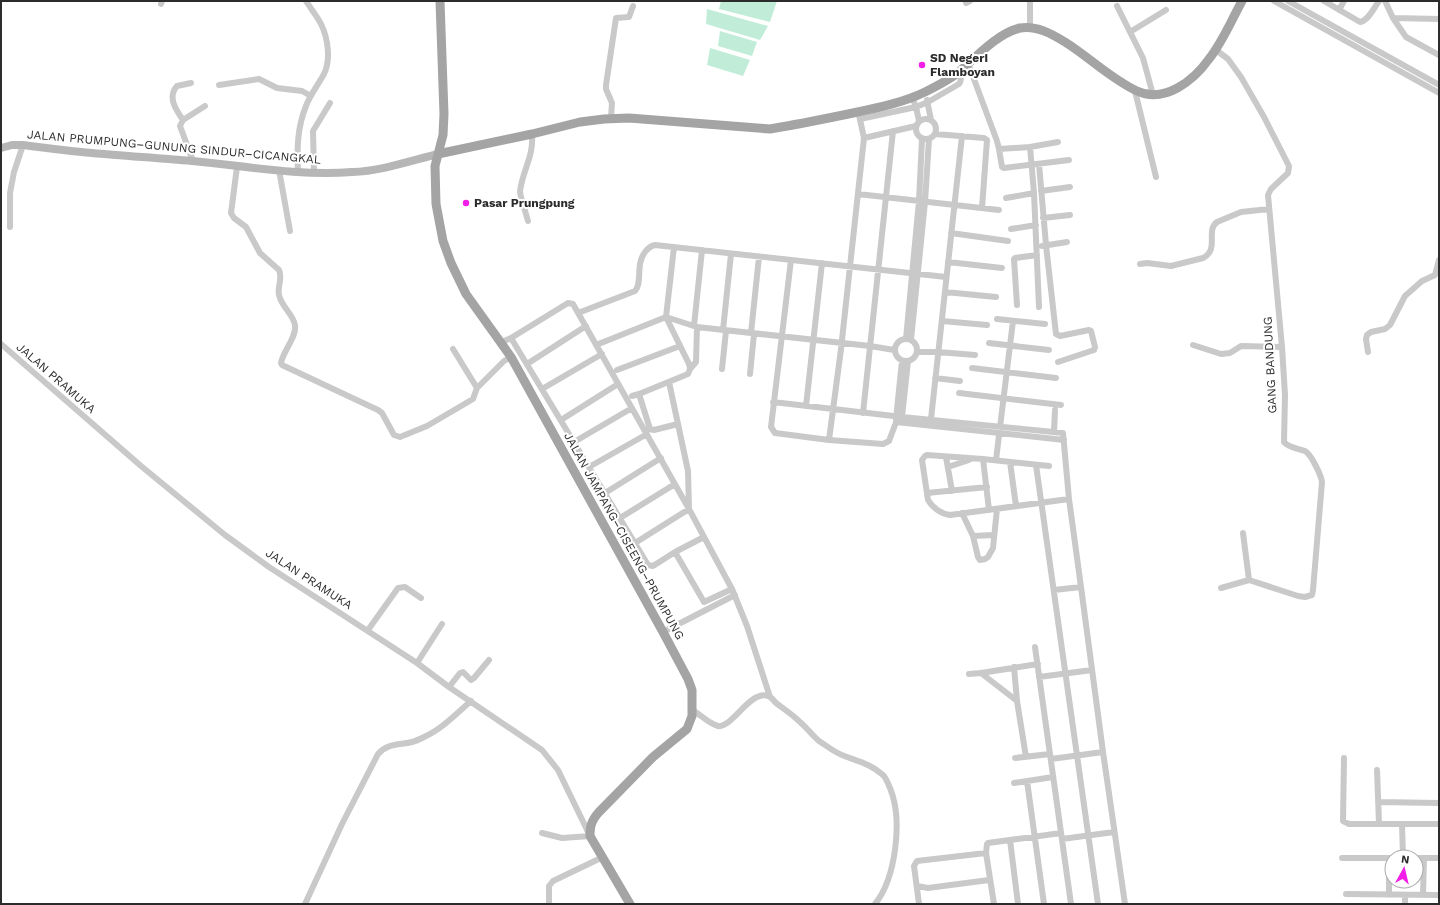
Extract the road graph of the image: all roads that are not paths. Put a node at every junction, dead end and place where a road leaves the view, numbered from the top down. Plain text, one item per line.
1 (306, 1) edge
2 (440, 1) edge
3 (1030, 1) edge
4 (1242, 1) edge
5 (1274, 1) edge
6 (1288, 1) edge
7 (1324, 1) edge
8 (1344, 1) edge
9 (1378, 1) edge
10 (1385, 1) edge
11 (633, 6) dead end
12 (1117, 6) dead end
13 (1166, 10) dead end
14 (1338, 10) junction
15 (1393, 18) junction
16 (1439, 19) edge
17 (1030, 27) junction
18 (1130, 32) junction
19 (1216, 50) junction
20 (1436, 51) edge
21 (1439, 55) edge
22 (968, 63) junction
23 (958, 72) junction
24 (191, 83) dead end
25 (219, 85) dead end
26 (1439, 85) edge
27 (1136, 90) junction
28 (924, 93) junction
29 (1439, 93) edge
30 (1153, 94) junction
31 (311, 96) junction
32 (912, 97) junction
33 (928, 102) junction
34 (330, 103) dead end
35 (205, 106) dead end
36 (916, 107) junction
37 (859, 116) junction
38 (611, 118) junction
39 (183, 120) junction
40 (931, 120) junction
41 (918, 123) junction
42 (893, 131) junction
43 (532, 134) junction
44 (935, 134) junction
45 (962, 136) junction
46 (864, 138) junction
47 (926, 139) junction
48 (1058, 142) dead end
49 (23, 145) junction
50 (1030, 147) junction
51 (1, 148) edge
52 (999, 149) junction
53 (438, 154) junction
54 (1069, 160) dead end
55 (192, 161) junction
56 (1039, 164) junction
57 (1032, 166) junction
58 (237, 167) junction
59 (278, 170) junction
60 (298, 172) junction
61 (314, 172) junction
62 (1156, 177) dead end
63 (1070, 187) dead end
64 (1041, 191) junction
65 (1034, 193) junction
66 (858, 194) junction
67 (886, 198) junction
68 (1006, 198) dead end
69 (922, 201) junction
70 (954, 205) junction
71 (982, 208) junction
72 (1269, 209) junction
73 (999, 210) dead end
74 (1070, 215) dead end
75 (1044, 218) junction
76 (528, 221) dead end
77 (1036, 225) junction
78 (10, 227) dead end
79 (1011, 229) dead end
80 (290, 231) dead end
81 (951, 234) junction
82 (1008, 240) dead end
83 (1067, 242) dead end
84 (1046, 245) junction
85 (1037, 246) junction
86 (674, 247) junction
87 (702, 250) junction
88 (731, 254) junction
89 (1037, 255) junction
90 (759, 257) junction
91 (791, 260) junction
92 (1439, 260) edge
93 (948, 262) junction
94 (822, 263) junction
95 (1140, 264) dead end
96 (850, 266) junction
97 (1002, 268) dead end
98 (878, 270) junction
99 (915, 274) junction
100 (946, 277) junction
101 (945, 292) junction
102 (996, 297) dead end
103 (1016, 305) dead end
104 (1039, 307) dead end
105 (578, 313) junction
106 (666, 317) junction
107 (997, 319) dead end
108 (942, 321) junction
109 (1013, 321) junction
110 (1045, 324) dead end
111 (586, 326) junction
112 (987, 326) dead end
113 (696, 327) junction
114 (725, 330) junction
115 (753, 334) junction
116 (783, 337) junction
117 (908, 339) junction
118 (506, 340) junction
119 (813, 340) junction
120 (842, 343) junction
121 (989, 343) dead end
122 (1, 344) edge
123 (596, 344) junction
124 (1010, 345) junction
125 (1193, 345) dead end
126 (680, 346) junction
127 (870, 346) junction
128 (1282, 347) junction
129 (453, 349) dead end
130 (894, 350) junction
131 (1049, 350) dead end
132 (917, 352) junction
133 (938, 352) junction
134 (1368, 352) dead end
135 (602, 354) junction
136 (975, 356) dead end
137 (511, 357) junction
138 (905, 361) junction
139 (1058, 362) dead end
140 (527, 364) junction
141 (972, 368) dead end
142 (690, 369) junction
143 (722, 369) dead end
144 (617, 370) dead end
145 (1006, 372) junction
146 (750, 374) dead end
147 (936, 378) junction
148 (1056, 378) dead end
149 (960, 381) dead end
150 (669, 382) junction
151 (618, 384) junction
152 (477, 388) junction
153 (542, 389) junction
154 (959, 393) dead end
155 (639, 394) junction
156 (632, 396) dead end
157 (1003, 398) junction
158 (773, 402) junction
159 (1061, 405) dead end
160 (806, 406) junction
161 (632, 408) junction
162 (833, 410) junction
163 (1055, 410) dead end
164 (863, 413) junction
165 (931, 419) junction
166 (560, 420) junction
167 (898, 421) junction
168 (678, 424) junction
169 (999, 430) junction
170 (1054, 432) junction
171 (647, 434) junction
172 (829, 440) junction
173 (1064, 440) junction
174 (574, 442) junction
175 (946, 457) junction
176 (660, 458) junction
177 (973, 458) junction
178 (983, 459) junction
179 (996, 460) junction
180 (1010, 462) junction
181 (1036, 465) junction
182 (1049, 466) dead end
183 (589, 467) junction
184 (948, 467) junction
185 (675, 484) junction
186 (986, 487) junction
187 (952, 491) junction
188 (605, 493) junction
189 (927, 493) junction
190 (1069, 499) junction
191 (1042, 502) junction
192 (1016, 506) junction
193 (689, 509) junction
194 (997, 509) junction
195 (989, 510) junction
196 (962, 513) junction
197 (620, 518) junction
198 (1243, 533) dead end
199 (994, 535) junction
200 (972, 536) junction
201 (704, 537) junction
202 (635, 543) junction
203 (675, 552) junction
204 (1249, 580) junction
205 (1081, 587) junction
206 (1221, 588) dead end
207 (1054, 590) junction
208 (734, 592) junction
209 (421, 598) dead end
210 (442, 624) dead end
211 (368, 630) junction
212 (663, 632) junction
213 (1035, 647) dead end
214 (489, 660) dead end
215 (417, 663) junction
216 (1038, 664) junction
217 (1014, 668) junction
218 (1092, 670) junction
219 (981, 673) junction
220 (1066, 673) junction
221 (969, 674) dead end
222 (1039, 677) junction
223 (449, 686) junction
224 (770, 696) junction
225 (471, 700) junction
226 (1017, 701) junction
227 (692, 710) junction
228 (1102, 752) junction
229 (1050, 756) junction
230 (1077, 756) junction
231 (1026, 757) junction
232 (1015, 758) dead end
233 (1344, 758) dead end
234 (1377, 770) dead end
235 (1053, 777) junction
236 (1027, 781) junction
237 (1014, 782) dead end
238 (1378, 802) junction
239 (1439, 804) edge
240 (1379, 824) junction
241 (1402, 824) junction
242 (1439, 824) edge
243 (1114, 832) junction
244 (542, 833) dead end
245 (1088, 835) junction
246 (590, 836) junction
247 (1035, 836) junction
248 (1062, 836) junction
249 (1010, 840) junction
250 (1403, 849) edge
251 (986, 853) junction
252 (602, 857) junction
253 (1342, 858) dead end
254 (1384, 858) edge
255 (1424, 858) edge
256 (1439, 858) edge
257 (989, 880) junction
258 (917, 886) junction
259 (1389, 889) edge
260 (1423, 889) edge
261 (1346, 894) dead end
262 (1389, 895) junction
263 (1423, 895) junction
264 (1439, 895) edge
265 (1404, 896) junction
266 (305, 904) edge
267 (549, 904) edge
268 (629, 904) edge
269 (874, 904) edge
270 (919, 904) edge
271 (994, 904) edge
272 (1018, 904) edge
273 (1044, 904) edge
274 (1071, 904) edge
275 (1098, 904) edge
276 (1125, 904) edge
277 (1404, 904) edge

1 - 31 street
2 - 53 main road, JALAN JAMPANG–CISEENG–PRUMPUNG
3 - 17 street
4 - 19 main road
5 - 29 street
6 - 26 street
7 - 14 street
8 - 14 street
9 - 14 street
10 - 15 street
11 - 38 street
12 - 18 street
13 - 18 street
15 - 16 street
15 - 20 street
17 - 22 main road
17 - 27 main road
18 - 30 street
19 - 30 main road
19 - 72 street, GANG BANDUNG
20 - 21 street
22 - 23 main road
22 - 52 street
23 - 28 main road
23 - 33 street
24 - 39 street
25 - 31 street
27 - 30 main road
27 - 62 street
28 - 32 main road
28 - 33 street
31 - 60 street
32 - 36 street
32 - 37 main road
33 - 36 street
33 - 40 street
34 - 61 street
35 - 39 street
36 - 37 street
36 - 41 street
37 - 38 main road
37 - 46 street
38 - 43 main road
39 - 55 street
40 - 41 street
40 - 44 street
41 - 42 street
41 - 47 street
42 - 46 street
42 - 67 street
43 - 53 main road
43 - 76 street
44 - 45 street
44 - 47 street
45 - 70 street
45 - 71 street
46 - 66 street
47 - 69 street
48 - 50 street
49 - 51 main road, JALAN PRUMPUNG–GUNUNG SINDUR–CICANGKAL
49 - 55 main road, JALAN PRUMPUNG–GUNUNG SINDUR–CICANGKAL
49 - 78 street
50 - 52 street
50 - 57 street
52 - 57 street
53 - 61 main road, JALAN PRUMPUNG–GUNUNG SINDUR–CICANGKAL
53 - 118 main road, JALAN JAMPANG–CISEENG–PRUMPUNG
54 - 56 street
55 - 58 main road, JALAN PRUMPUNG–GUNUNG SINDUR–CICANGKAL
56 - 57 street
56 - 64 street
57 - 65 street
58 - 59 main road, JALAN PRUMPUNG–GUNUNG SINDUR–CICANGKAL
58 - 152 street
59 - 60 main road, JALAN PRUMPUNG–GUNUNG SINDUR–CICANGKAL
59 - 80 street
60 - 61 main road, JALAN PRUMPUNG–GUNUNG SINDUR–CICANGKAL
63 - 64 street
64 - 75 street
65 - 68 street
65 - 77 street
66 - 67 street
66 - 96 street
67 - 69 street
67 - 98 street
69 - 70 street
69 - 99 street
70 - 71 street
70 - 81 street
71 - 73 street
72 - 95 street
72 - 128 street, GANG BANDUNG
74 - 75 street
75 - 84 street
77 - 79 street
77 - 85 street
81 - 82 street
81 - 93 street
83 - 84 street
84 - 85 street
84 - 139 street
85 - 89 street
86 - 87 street
86 - 105 street
86 - 106 street
87 - 88 street
87 - 113 street
88 - 90 street
88 - 114 street
89 - 103 street
89 - 104 street
90 - 91 street
90 - 115 street
91 - 94 street
91 - 116 street
92 - 134 street
93 - 97 street
93 - 100 street
94 - 96 street
94 - 119 street
96 - 98 street
96 - 120 street
98 - 99 street
98 - 127 street
99 - 100 street
99 - 117 street
100 - 101 street
101 - 102 street
101 - 108 street
105 - 111 street
105 - 118 street
106 - 113 street
106 - 123 street
106 - 126 street
107 - 109 street
108 - 112 street
108 - 133 street
109 - 110 street
109 - 124 street
111 - 123 street
111 - 140 street
113 - 114 street
113 - 142 street
114 - 115 street
114 - 143 street
115 - 116 street
115 - 146 street
116 - 119 street
116 - 158 street
117 - 130 street
117 - 132 street
118 - 137 main road, JALAN JAMPANG–CISEENG–PRUMPUNG
118 - 140 street
119 - 120 street
119 - 160 street
120 - 127 street
120 - 162 street
121 - 124 street
122 - 211 street, JALAN PRAMUKA
123 - 135 street
124 - 131 street
124 - 145 street
125 - 128 street
126 - 142 street
126 - 144 street
127 - 130 street
127 - 164 street
128 - 204 street, GANG BANDUNG
129 - 152 street
130 - 138 street
132 - 133 street
132 - 138 street
133 - 136 street
133 - 147 street
135 - 151 street
135 - 153 street
137 - 152 street
137 - 212 main road, JALAN JAMPANG–CISEENG–PRUMPUNG
138 - 167 street
140 - 153 street
141 - 145 street
142 - 150 street
145 - 148 street
145 - 157 street
147 - 149 street
147 - 165 street
150 - 155 street
150 - 168 street
151 - 161 street
151 - 166 street
153 - 166 street
154 - 157 street
155 - 156 street
155 - 168 street
157 - 159 street
157 - 169 street
158 - 160 street
158 - 172 street
160 - 162 street
161 - 171 street
161 - 174 street
162 - 164 street
162 - 172 street
163 - 170 street
164 - 167 street
165 - 167 street
165 - 169 street
166 - 174 street
167 - 169 street
167 - 172 street
168 - 193 street
169 - 170 street
169 - 173 street
169 - 179 street
170 - 173 street
171 - 176 street
171 - 183 street
173 - 190 street
174 - 183 street
175 - 177 street
175 - 184 street
175 - 189 street
176 - 185 street
176 - 188 street
177 - 178 street
177 - 184 street
178 - 179 street
178 - 186 street
179 - 180 street
180 - 181 street
180 - 192 street
181 - 182 street
181 - 191 street
183 - 188 street
184 - 187 street
185 - 193 street
185 - 197 street
186 - 187 street
186 - 195 street
187 - 189 street
188 - 197 street
189 - 196 street
190 - 191 street
190 - 205 street
191 - 192 street
191 - 207 street
192 - 194 street
193 - 201 street
193 - 202 street
194 - 195 street
194 - 199 street
195 - 196 street
196 - 200 street
197 - 202 street
198 - 204 street
199 - 200 street
199 - 200 street
201 - 203 street
201 - 208 street
202 - 203 street
203 - 208 street
204 - 206 street
205 - 207 street
205 - 218 street
207 - 220 street
208 - 212 street
208 - 224 street
209 - 211 street
210 - 215 street
211 - 215 street, JALAN PRAMUKA
212 - 227 main road, JALAN JAMPANG–CISEENG–PRUMPUNG
213 - 216 street
214 - 223 street
215 - 223 street, JALAN PRAMUKA
216 - 217 street
216 - 222 street
217 - 219 street
217 - 226 street
218 - 220 street
218 - 228 street
219 - 221 street
219 - 226 street
220 - 222 street
220 - 230 street
222 - 229 street
223 - 225 street, JALAN PRAMUKA
224 - 227 street
224 - 269 street
225 - 246 street, JALAN PRAMUKA
225 - 266 street
226 - 231 street
227 - 246 main road, JALAN JAMPANG–CISEENG–PRUMPUNG
228 - 230 street
228 - 243 street
229 - 230 street
229 - 231 street
229 - 235 street
230 - 245 street
231 - 232 street
233 - 240 street
234 - 238 street
235 - 236 street
235 - 248 street
236 - 237 street
236 - 247 street
238 - 239 street
238 - 240 street
240 - 241 street
241 - 242 street
241 - 250 street
243 - 245 street
243 - 276 street
244 - 246 street
245 - 248 street
245 - 275 street
246 - 252 main road
247 - 248 street
247 - 249 street
247 - 273 street
248 - 274 street
249 - 251 street
249 - 272 street
251 - 257 street
251 - 258 street
252 - 267 street
252 - 268 main road
253 - 254 street
255 - 256 street
257 - 258 street
257 - 271 street
258 - 270 street
259 - 262 street
260 - 263 street
261 - 262 street
262 - 265 street
263 - 264 street
263 - 265 street
265 - 277 street

